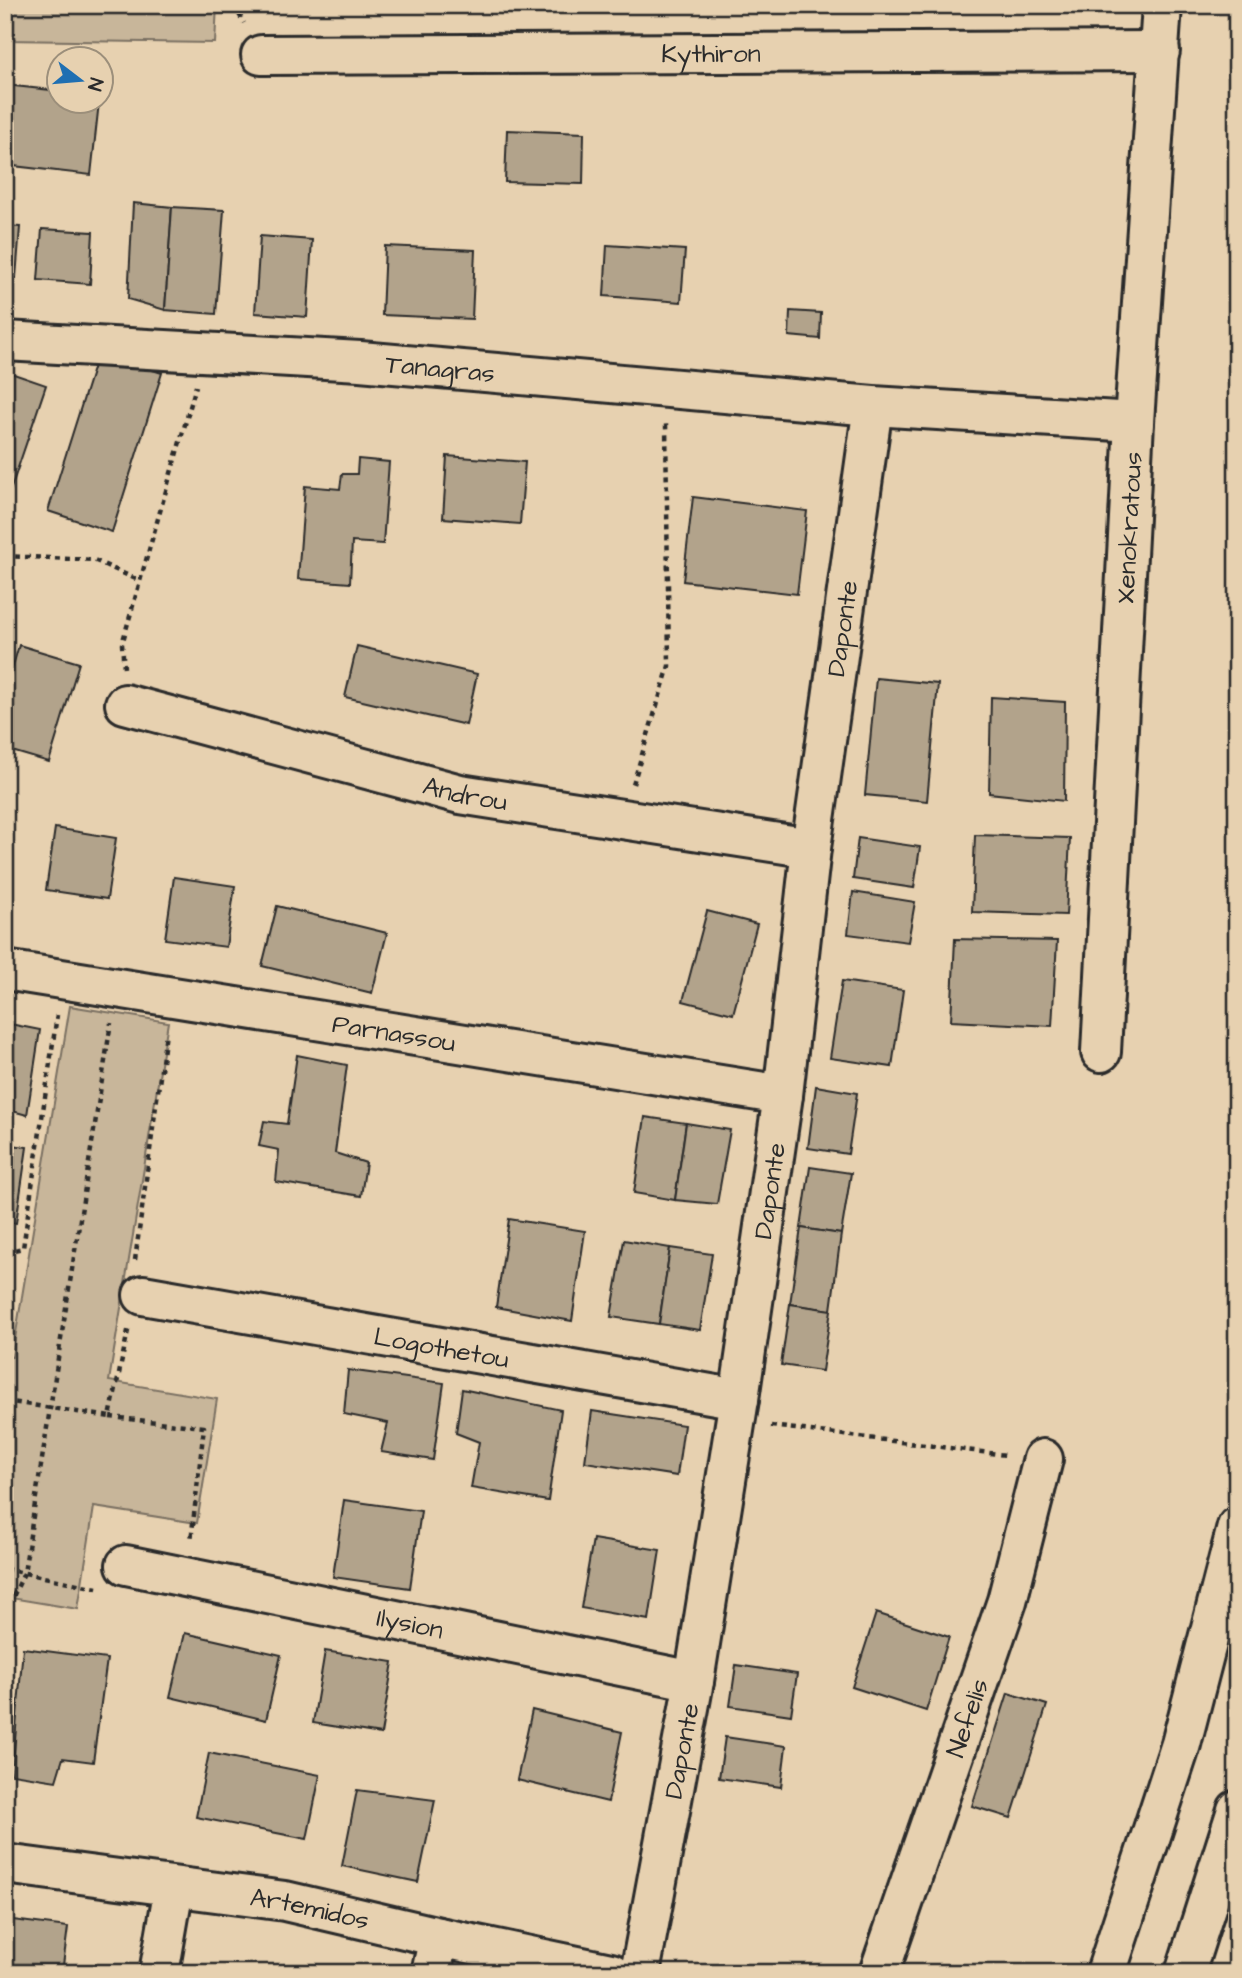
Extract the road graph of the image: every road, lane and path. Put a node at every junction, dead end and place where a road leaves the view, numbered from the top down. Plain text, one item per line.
1 (1162, 5) edge
2 (1160, 51) junction
3 (261, 55) dead end
4 (5, 341) edge
5 (205, 352) junction
6 (666, 388) junction
7 (873, 406) junction
8 (1134, 422) junction
9 (5, 556) edge
10 (140, 581) junction
11 (125, 704) joint
12 (623, 819) junction
13 (811, 848) junction
14 (5, 970) edge
15 (62, 979) junction
16 (117, 988) junction
17 (171, 997) junction
18 (1101, 1052) dead end
19 (783, 1095) junction
20 (5, 1252) edge
21 (143, 1295) junction
22 (5, 1401) edge
23 (50, 1408) junction
24 (737, 1410) junction
25 (110, 1417) junction
26 (1043, 1459) joint
27 (1237, 1527) edge
28 (126, 1564) joint
29 (5, 1569) edge
30 (23, 1573) junction
31 (187, 1577) junction
32 (5, 1614) edge
33 (694, 1681) junction
34 (1237, 1810) edge
35 (5, 1864) edge
36 (174, 1887) junction
37 (435, 1955) edge
38 (159, 1973) edge
39 (611, 1973) edge
40 (640, 1973) edge
41 (879, 1973) edge
42 (1106, 1973) edge
43 (1185, 1973) edge

1 - 2 main road, Xenokratous
2 - 3 main road, Kythiron
2 - 8 main road, Xenokratous
4 - 5 main road, Tanagras
5 - 6 main road, Tanagras
5 - 10 path
6 - 7 main road, Tanagras
6 - 12 path
7 - 8 main road, Tanagras
7 - 13 main road, Daponte
8 - 18 main road, Xenokratous
9 - 10 path
10 - 11 path
11 - 12 main road, Androu
12 - 13 main road, Androu
13 - 19 main road, Daponte
14 - 15 main road, Parnassou
15 - 16 main road, Parnassou
15 - 20 path
16 - 17 main road, Parnassou
16 - 23 path
17 - 19 main road, Parnassou
17 - 21 path
19 - 24 main road, Daponte
21 - 24 main road, Logothetou
21 - 25 path
22 - 23 path
23 - 25 path
23 - 30 path
24 - 26 path
24 - 33 main road, Daponte
25 - 31 path
26 - 41 main road, Nefelis
27 - 42 main road
28 - 30 path
28 - 31 main road, Ilysion
29 - 30 path
30 - 32 path
31 - 33 main road, Ilysion
33 - 40 main road, Daponte
34 - 43 main road
35 - 36 main road, Artemidos
36 - 37 main road, Artemidos
36 - 38 main road
37 - 39 main road, Artemidos

